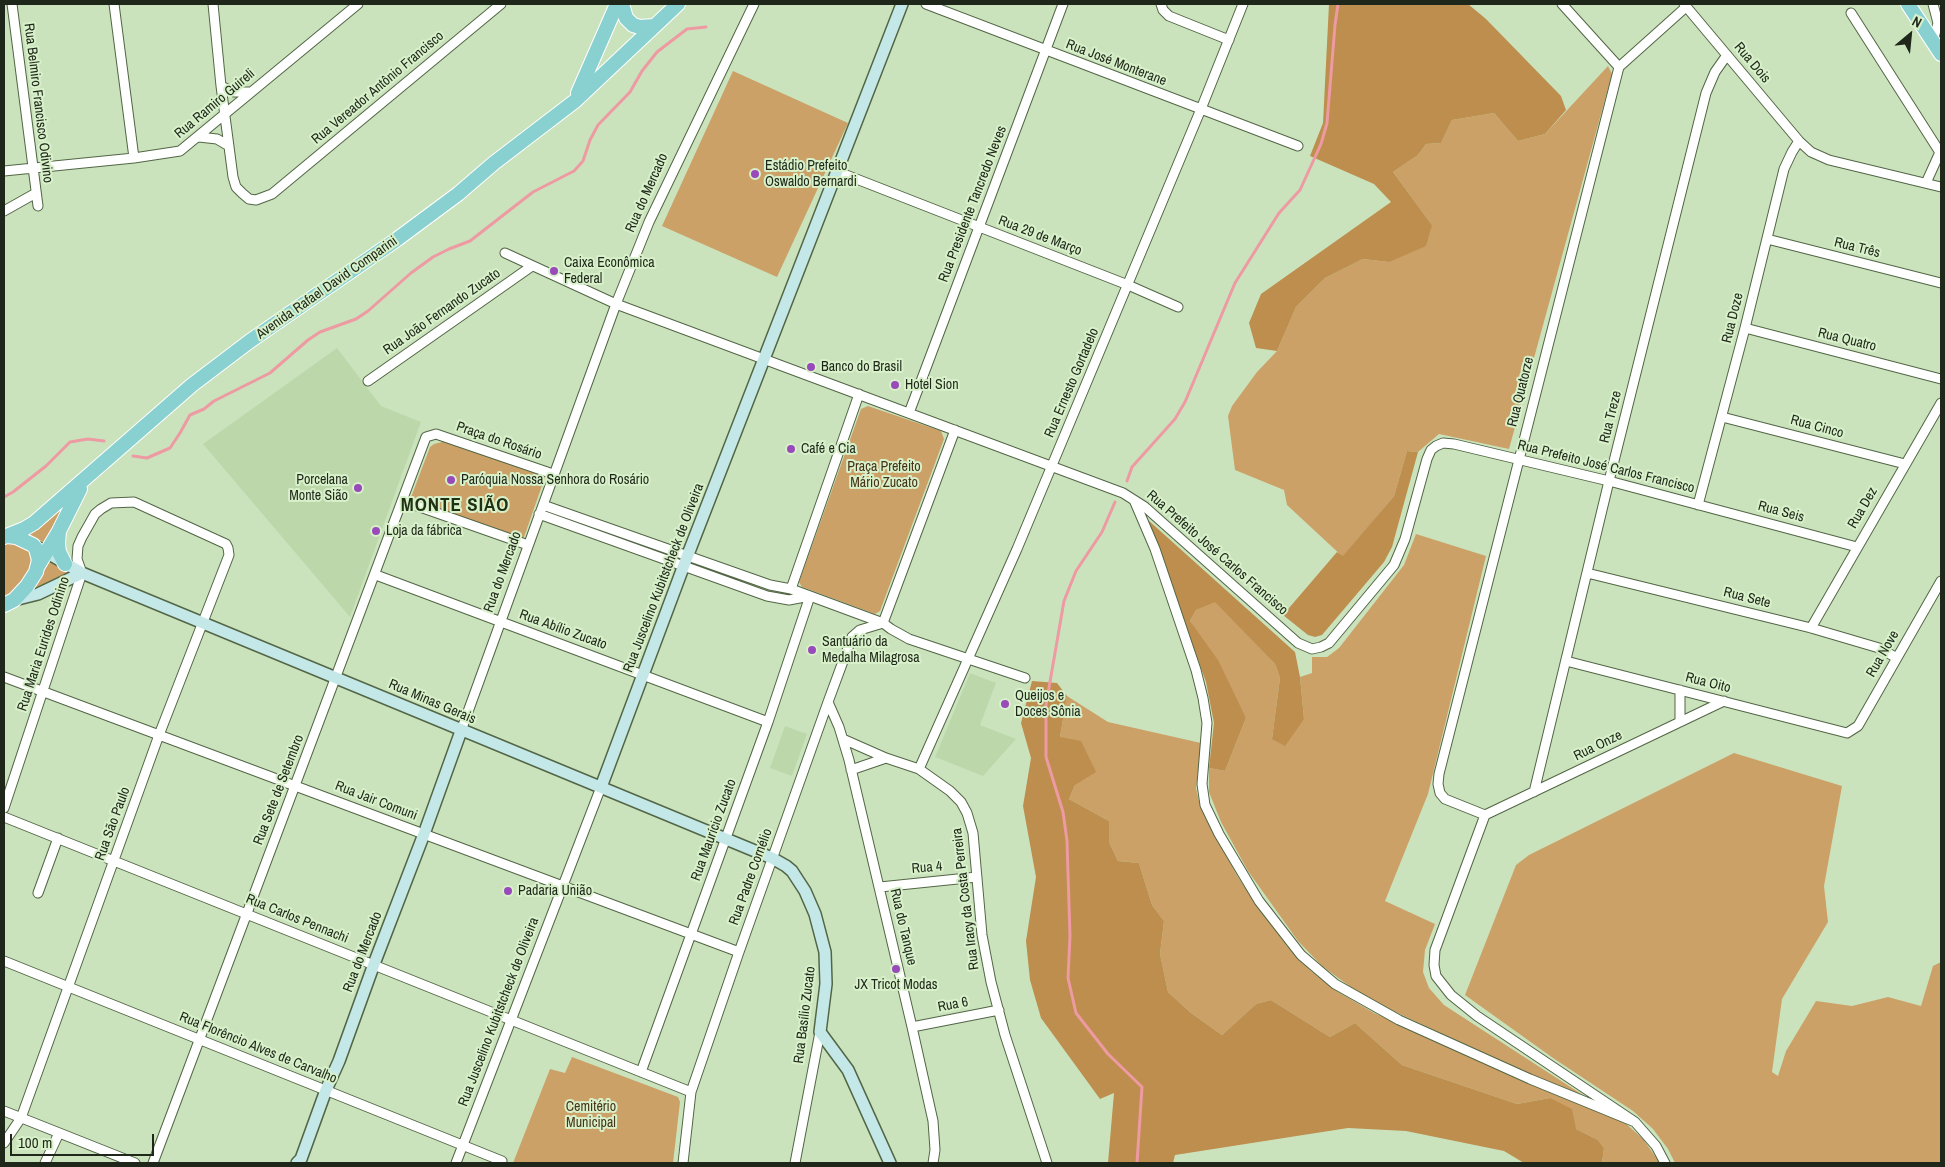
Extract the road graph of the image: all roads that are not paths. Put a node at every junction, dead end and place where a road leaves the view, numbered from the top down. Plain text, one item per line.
1 (12, 4) edge
2 (114, 4) edge
3 (213, 4) edge
4 (358, 4) edge
5 (502, 4) edge
6 (617, 4) edge
7 (622, 4) edge
8 (678, 4) edge
9 (754, 4) edge
10 (902, 4) edge
11 (926, 4) edge
12 (1063, 4) edge
13 (1161, 4) edge
14 (1243, 4) edge
15 (1562, 4) edge
16 (1908, 4) edge
17 (1933, 4) edge
18 (1685, 5) edge
19 (1851, 13) dead end
20 (654, 26) junction
21 (1229, 40) junction
22 (1933, 41) junction
23 (1045, 51) junction
24 (1941, 54) edge
25 (1727, 55) junction
26 (1619, 66) junction
27 (221, 86) junction
28 (250, 92) junction
29 (575, 101) junction
30 (1202, 109) junction
31 (224, 115) junction
32 (199, 136) junction
33 (1799, 141) junction
34 (229, 146) junction
35 (1298, 146) dead end
36 (1941, 153) edge
37 (134, 158) junction
38 (32, 167) junction
39 (4, 171) edge
40 (836, 171) junction
41 (1926, 183) junction
42 (1941, 187) edge
43 (36, 193) junction
44 (38, 206) dead end
45 (4, 211) edge
46 (979, 227) junction
47 (1767, 239) junction
48 (505, 253) dead end
49 (532, 266) junction
50 (1941, 283) edge
51 (1128, 286) junction
52 (616, 304) junction
53 (1178, 308) dead end
54 (1745, 328) junction
55 (764, 359) junction
56 (1941, 378) edge
57 (368, 381) dead end
58 (859, 394) junction
59 (1941, 403) edge
60 (908, 413) junction
61 (1722, 417) junction
62 (955, 430) junction
63 (436, 434) joint
64 (1518, 459) junction
65 (1904, 464) junction
66 (1051, 466) junction
67 (553, 474) junction
68 (84, 481) junction
69 (1609, 481) junction
70 (1134, 499) junction
71 (402, 501) junction
72 (1698, 505) junction
73 (541, 509) junction
74 (59, 531) junction
75 (5, 537) edge
76 (33, 545) junction
77 (528, 545) junction
78 (1857, 547) junction
79 (46, 552) junction
80 (686, 561) junction
81 (65, 564) junction
82 (38, 566) junction
83 (82, 573) junction
84 (1587, 573) junction
85 (376, 575) junction
86 (1941, 581) edge
87 (791, 589) junction
88 (810, 596) junction
89 (8, 605) edge
90 (501, 622) junction
91 (203, 623) junction
92 (883, 623) junction
93 (1811, 628) junction
94 (1897, 658) junction
95 (967, 659) junction
96 (1566, 661) junction
97 (643, 675) junction
98 (4, 677) edge
99 (336, 678) junction
100 (1025, 678) dead end
101 (1680, 690) junction
102 (43, 692) junction
103 (1724, 701) junction
104 (828, 702) junction
105 (768, 722) junction
106 (1680, 722) junction
107 (461, 731) junction
108 (1842, 732) joint
109 (159, 735) junction
110 (843, 739) junction
111 (886, 758) junction
112 (920, 769) junction
113 (851, 770) junction
114 (295, 785) junction
115 (601, 787) junction
116 (1534, 792) junction
117 (4, 808) edge
118 (1484, 815) junction
119 (4, 817) edge
120 (424, 834) junction
121 (58, 838) junction
122 (726, 839) junction
123 (772, 858) junction
124 (114, 860) junction
125 (977, 878) junction
126 (564, 886) junction
127 (880, 887) junction
128 (38, 893) dead end
129 (247, 914) junction
130 (691, 934) junction
131 (739, 952) junction
132 (4, 961) edge
133 (374, 964) junction
134 (69, 987) junction
135 (998, 1010) junction
136 (512, 1020) junction
137 (912, 1027) junction
138 (820, 1032) junction
139 (199, 1040) junction
140 (641, 1072) junction
141 (326, 1090) junction
142 (691, 1092) junction
143 (4, 1111) edge
144 (21, 1118) junction
145 (1635, 1122) junction
146 (59, 1133) junction
147 (4, 1142) edge
148 (463, 1146) junction
149 (502, 1161) dead end
150 (299, 1162) edge
151 (45, 1163) edge
152 (135, 1163) edge
153 (153, 1163) edge
154 (456, 1163) edge
155 (683, 1163) edge
156 (795, 1163) edge
157 (890, 1163) edge
158 (933, 1163) edge
159 (1047, 1163) edge
160 (1665, 1163) edge

1 - 38 street, Rua Belmiro Francisco Odivino
2 - 37 street
3 - 27 street
4 - 28 street, Rua Ramiro Guireli
5 - 34 street, Rua Vereador Antônio Francisco
6 - 29 main road, Avenida Rafael David Comparini
7 - 20 main road
8 - 20 main road, Avenida Rafael David Comparini
9 - 52 street, Rua do Mercado
10 - 40 street, Rua Juscelino Kubitstcheck de Oliveira
11 - 23 street, Rua José Monterane
12 - 23 street, Rua Presidente Tancredo Neves
13 - 21 street
14 - 21 street, Rua Ernesto Gortadelo
15 - 26 street
16 - 22 main road
17 - 22 street
18 - 25 street, Rua Dois
18 - 26 street
19 - 36 street
20 - 29 main road, Avenida Rafael David Comparini
21 - 30 street, Rua Ernesto Gortadelo
22 - 24 main road
23 - 30 street, Rua José Monterane
23 - 46 street, Rua Presidente Tancredo Neves
25 - 33 street, Rua Dois
25 - 69 street, Rua Treze
26 - 64 street, Rua Quatorze
27 - 28 street
27 - 31 street
28 - 31 street, Rua Ramiro Guireli
29 - 68 main road, Avenida Rafael David Comparini
30 - 35 street, Rua José Monterane
30 - 51 street, Rua Ernesto Gortadelo
31 - 32 street, Rua Ramiro Guireli
31 - 34 street
32 - 34 street
32 - 37 street, Rua Ramiro Guireli
33 - 41 street, Rua Dois
33 - 47 street, Rua Doze
36 - 41 street
37 - 38 street, Rua Ramiro Guireli
38 - 39 street, Rua Ramiro Guireli
38 - 43 street, Rua Belmiro Francisco Odivino
40 - 46 street, Rua 29 de Março
40 - 55 street, Rua Juscelino Kubitstcheck de Oliveira
41 - 42 street, Rua Dois
43 - 44 street, Rua Belmiro Francisco Odivino
43 - 45 street
46 - 51 street, Rua 29 de Março
46 - 60 street, Rua Presidente Tancredo Neves
47 - 50 street, Rua Três
47 - 54 street, Rua Doze
48 - 49 street, Rua Prefeito José Carlos Francisco
49 - 52 street, Rua Prefeito José Carlos Francisco
49 - 57 street, Rua João Fernando Zucato
51 - 53 street, Rua 29 de Março
51 - 66 street, Rua Ernesto Gortadelo
52 - 55 street, Rua Prefeito José Carlos Francisco
52 - 67 street, Rua do Mercado
54 - 56 street, Rua Quatro
54 - 61 street, Rua Doze
55 - 58 street, Rua Prefeito José Carlos Francisco
55 - 80 street, Rua Juscelino Kubitstcheck de Oliveira
58 - 60 street, Rua Prefeito José Carlos Francisco
58 - 87 street
59 - 65 street, Rua Dez
60 - 62 street, Rua Prefeito José Carlos Francisco
61 - 65 street, Rua Cinco
61 - 72 street, Rua Doze
62 - 66 street, Rua Prefeito José Carlos Francisco
62 - 92 street
63 - 67 street, Praça do Rosário
63 - 71 street, Rua Sete de Setembro
64 - 69 street, Rua Prefeito José Carlos Francisco
64 - 70 street, Rua Prefeito José Carlos Francisco
64 - 118 street, Rua Quatorze
65 - 78 street, Rua Dez
66 - 70 street, Rua Prefeito José Carlos Francisco
66 - 95 street, Rua Ernesto Gortadelo
67 - 73 street, Rua do Mercado
68 - 74 main road, Avenida Rafael David Comparini
68 - 75 main road, Avenida Rafael David Comparini
69 - 72 street, Rua Prefeito José Carlos Francisco
69 - 84 street, Rua Treze
70 - 145 street
71 - 77 street
71 - 85 street, Rua Sete de Setembro
72 - 78 street, Rua Seis
73 - 77 street, Rua do Mercado
73 - 80 street
74 - 79 main road, Avenida Rafael David Comparini
74 - 81 main road
75 - 76 main road, Avenida Rafael David Comparini
76 - 79 street, Rua Minas Gerais
76 - 82 main road
77 - 90 street, Rua do Mercado
78 - 93 street, Rua Dez
79 - 81 street, Rua Minas Gerais
79 - 82 main road, Avenida Rafael David Comparini
80 - 87 street
80 - 88 street
80 - 97 street, Rua Juscelino Kubitstcheck de Oliveira
81 - 83 street, Rua Minas Gerais
82 - 89 main road, Avenida Rafael David Comparini
83 - 89 street
83 - 91 street, Rua Minas Gerais
83 - 91 street, Rua São Paulo
83 - 102 street, Rua Maria Eurides Odinino
84 - 93 street, Rua Sete
84 - 96 street, Rua Treze
85 - 90 street, Rua Abílio Zucato
85 - 99 street, Rua Sete de Setembro
86 - 94 street, Rua Nove
87 - 88 street
88 - 92 street
88 - 105 street, Rua Maurício Zucato
90 - 97 street, Rua Abílio Zucato
90 - 107 street, Rua do Mercado
91 - 99 street, Rua Minas Gerais
91 - 109 street, Rua São Paulo
92 - 95 street
92 - 104 street, Rua Padre Cornélio
93 - 94 street, Rua Sete
94 - 108 street, Rua Nove
95 - 100 street
95 - 112 street, Rua Ernesto Gortadelo
96 - 101 street, Rua Oito
96 - 116 street, Rua Treze
97 - 105 street, Rua Abílio Zucato
97 - 115 street, Rua Juscelino Kubitstcheck de Oliveira
98 - 102 street, Rua Jair Comuni
99 - 107 street, Rua Minas Gerais
99 - 114 street, Rua Sete de Setembro
101 - 103 street, Rua Oito
101 - 106 street
102 - 109 street, Rua Jair Comuni
102 - 117 street, Rua Maria Eurides Odinino
103 - 106 street, Rua Onze
103 - 108 street, Rua Oito
104 - 110 street, Rua do Tanque
104 - 123 street, Rua Padre Cornélio
105 - 122 street, Rua Maurício Zucato
106 - 116 street, Rua Onze
107 - 115 street, Rua Minas Gerais
107 - 120 street, Rua do Mercado
109 - 114 street, Rua Jair Comuni
109 - 124 street, Rua São Paulo
110 - 111 street, Rua Iracy da Costa Perreira
110 - 113 street, Rua do Tanque
111 - 112 street, Rua Iracy da Costa Perreira
111 - 113 street
112 - 125 street, Rua Iracy da Costa Perreira
113 - 127 street, Rua do Tanque
114 - 120 street, Rua Jair Comuni
114 - 129 street, Rua Sete de Setembro
115 - 122 street, Rua Minas Gerais
115 - 126 street, Rua Juscelino Kubitstcheck de Oliveira
116 - 118 street, Rua Onze
118 - 145 street
119 - 121 street, Rua Carlos Pennachi
120 - 126 street, Rua Jair Comuni
120 - 133 street, Rua do Mercado
121 - 124 street, Rua Carlos Pennachi
121 - 128 street
122 - 123 street, Rua Minas Gerais
122 - 130 street, Rua Maurício Zucato
123 - 131 street, Rua Padre Cornélio
123 - 138 street, Rua Basílio Zucato
124 - 129 street, Rua Carlos Pennachi
124 - 134 street, Rua São Paulo
125 - 127 street, Rua 4
125 - 135 street, Rua Iracy da Costa Perreira
126 - 130 street, Rua Jair Comuni
126 - 136 street, Rua Juscelino Kubitstcheck de Oliveira
127 - 137 street, Rua do Tanque
129 - 133 street, Rua Carlos Pennachi
129 - 139 street, Rua Sete de Setembro
130 - 131 street, Rua Jair Comuni
130 - 140 street, Rua Maurício Zucato
131 - 142 street, Rua Padre Cornélio
132 - 134 street, Rua Florêncio Alves de Carvalho
133 - 136 street, Rua Carlos Pennachi
133 - 141 street, Rua do Mercado
134 - 139 street, Rua Florêncio Alves de Carvalho
134 - 144 street, Rua São Paulo
135 - 137 street, Rua 6
135 - 159 street, Rua Iracy da Costa Perreira
136 - 140 street, Rua Carlos Pennachi
136 - 148 street, Rua Juscelino Kubitstcheck de Oliveira
137 - 158 street, Rua do Tanque
138 - 156 street, Rua Basílio Zucato
138 - 157 street
139 - 141 street, Rua Florêncio Alves de Carvalho
139 - 153 street, Rua Sete de Setembro
140 - 142 street, Rua Carlos Pennachi
141 - 148 street, Rua Florêncio Alves de Carvalho
141 - 150 street, Rua do Mercado
142 - 155 street, Rua Padre Cornélio
143 - 144 street
144 - 146 street
144 - 147 street, Rua São Paulo
145 - 160 street
146 - 151 street
146 - 152 street
148 - 149 street, Rua Florêncio Alves de Carvalho
148 - 154 street, Rua Juscelino Kubitstcheck de Oliveira

